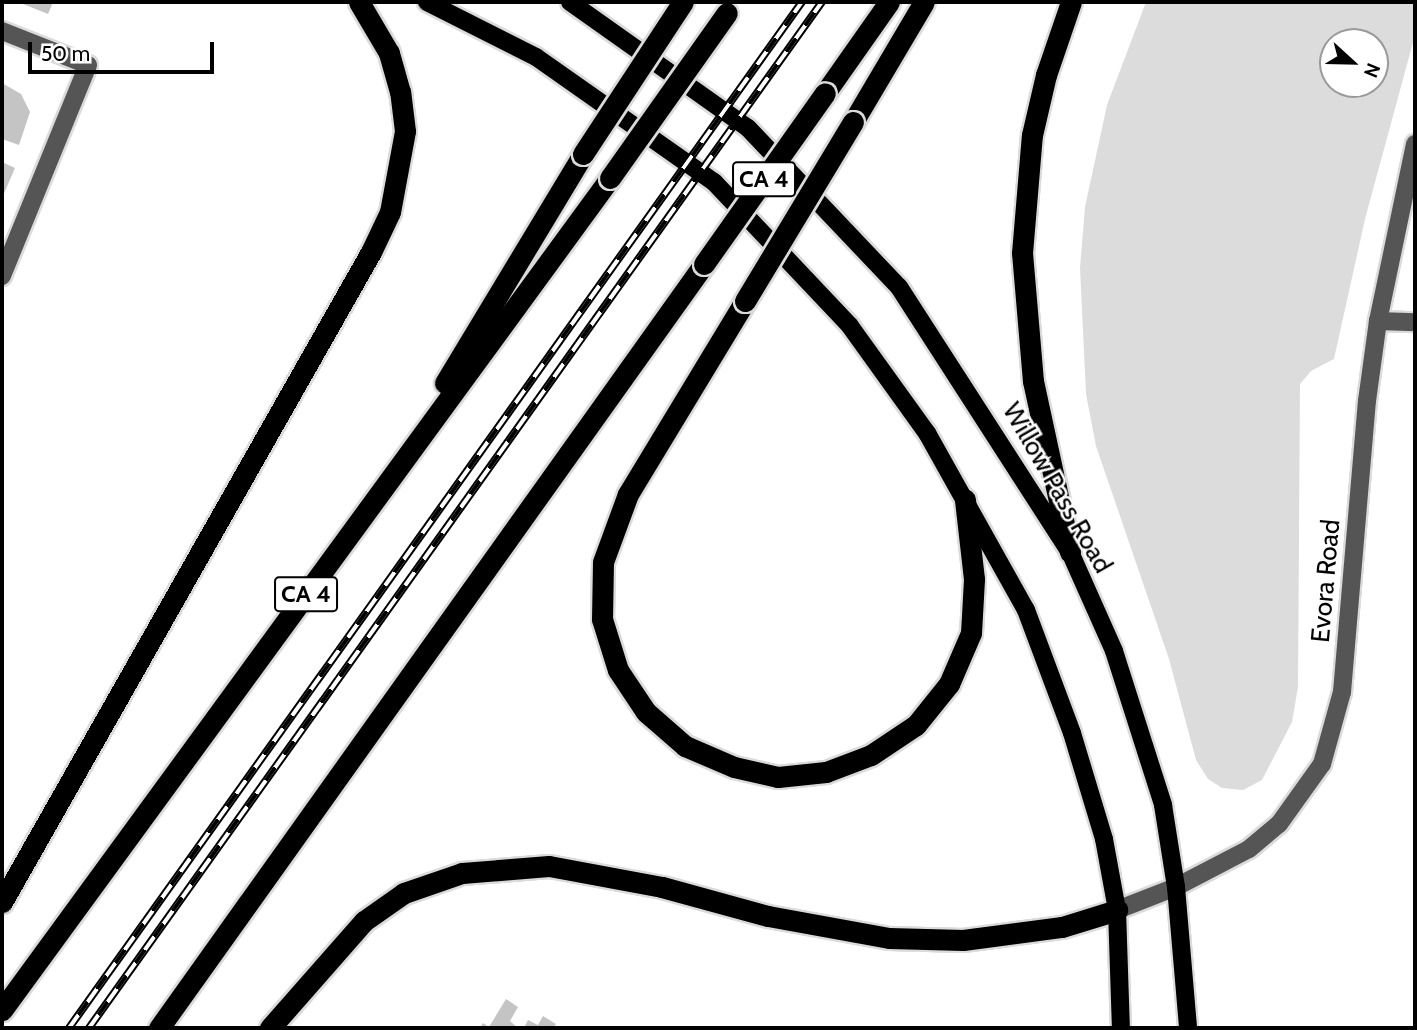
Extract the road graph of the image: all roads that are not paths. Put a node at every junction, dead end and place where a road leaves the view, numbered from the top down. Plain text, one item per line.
1 (359, 2) edge
2 (427, 2) edge
3 (570, 2) edge
4 (683, 2) edge
5 (889, 2) edge
6 (924, 2) edge
7 (1071, 2) edge
8 (731, 8) edge
9 (2, 31) edge
10 (1415, 144) edge
11 (3, 271) edge
12 (1378, 321) junction
13 (1415, 321) edge
14 (374, 500) junction
15 (965, 500) junction
16 (1070, 552) junction
17 (1176, 887) junction
18 (2, 902) edge
19 (1117, 910) junction
20 (2, 1010) edge
21 (159, 1028) edge
22 (270, 1028) edge
23 (1121, 1028) edge
24 (1188, 1028) edge

1 - 18 highway
2 - 15 main road
3 - 16 main road, Willow Pass Road
4 - 14 highway, bridge
5 - 21 highway, CA 4, bridge
6 - 15 highway, bridge
7 - 16 highway
8 - 14 highway, CA 4, bridge
9 - 11 street
10 - 12 street, Evora Road
12 - 13 street
12 - 17 street, Evora Road
14 - 20 highway, CA 4
15 - 19 main road
16 - 17 main road, Willow Pass Road
17 - 19 street, Evora Road
17 - 24 main road, Willow Pass Road
19 - 22 highway
19 - 23 main road

